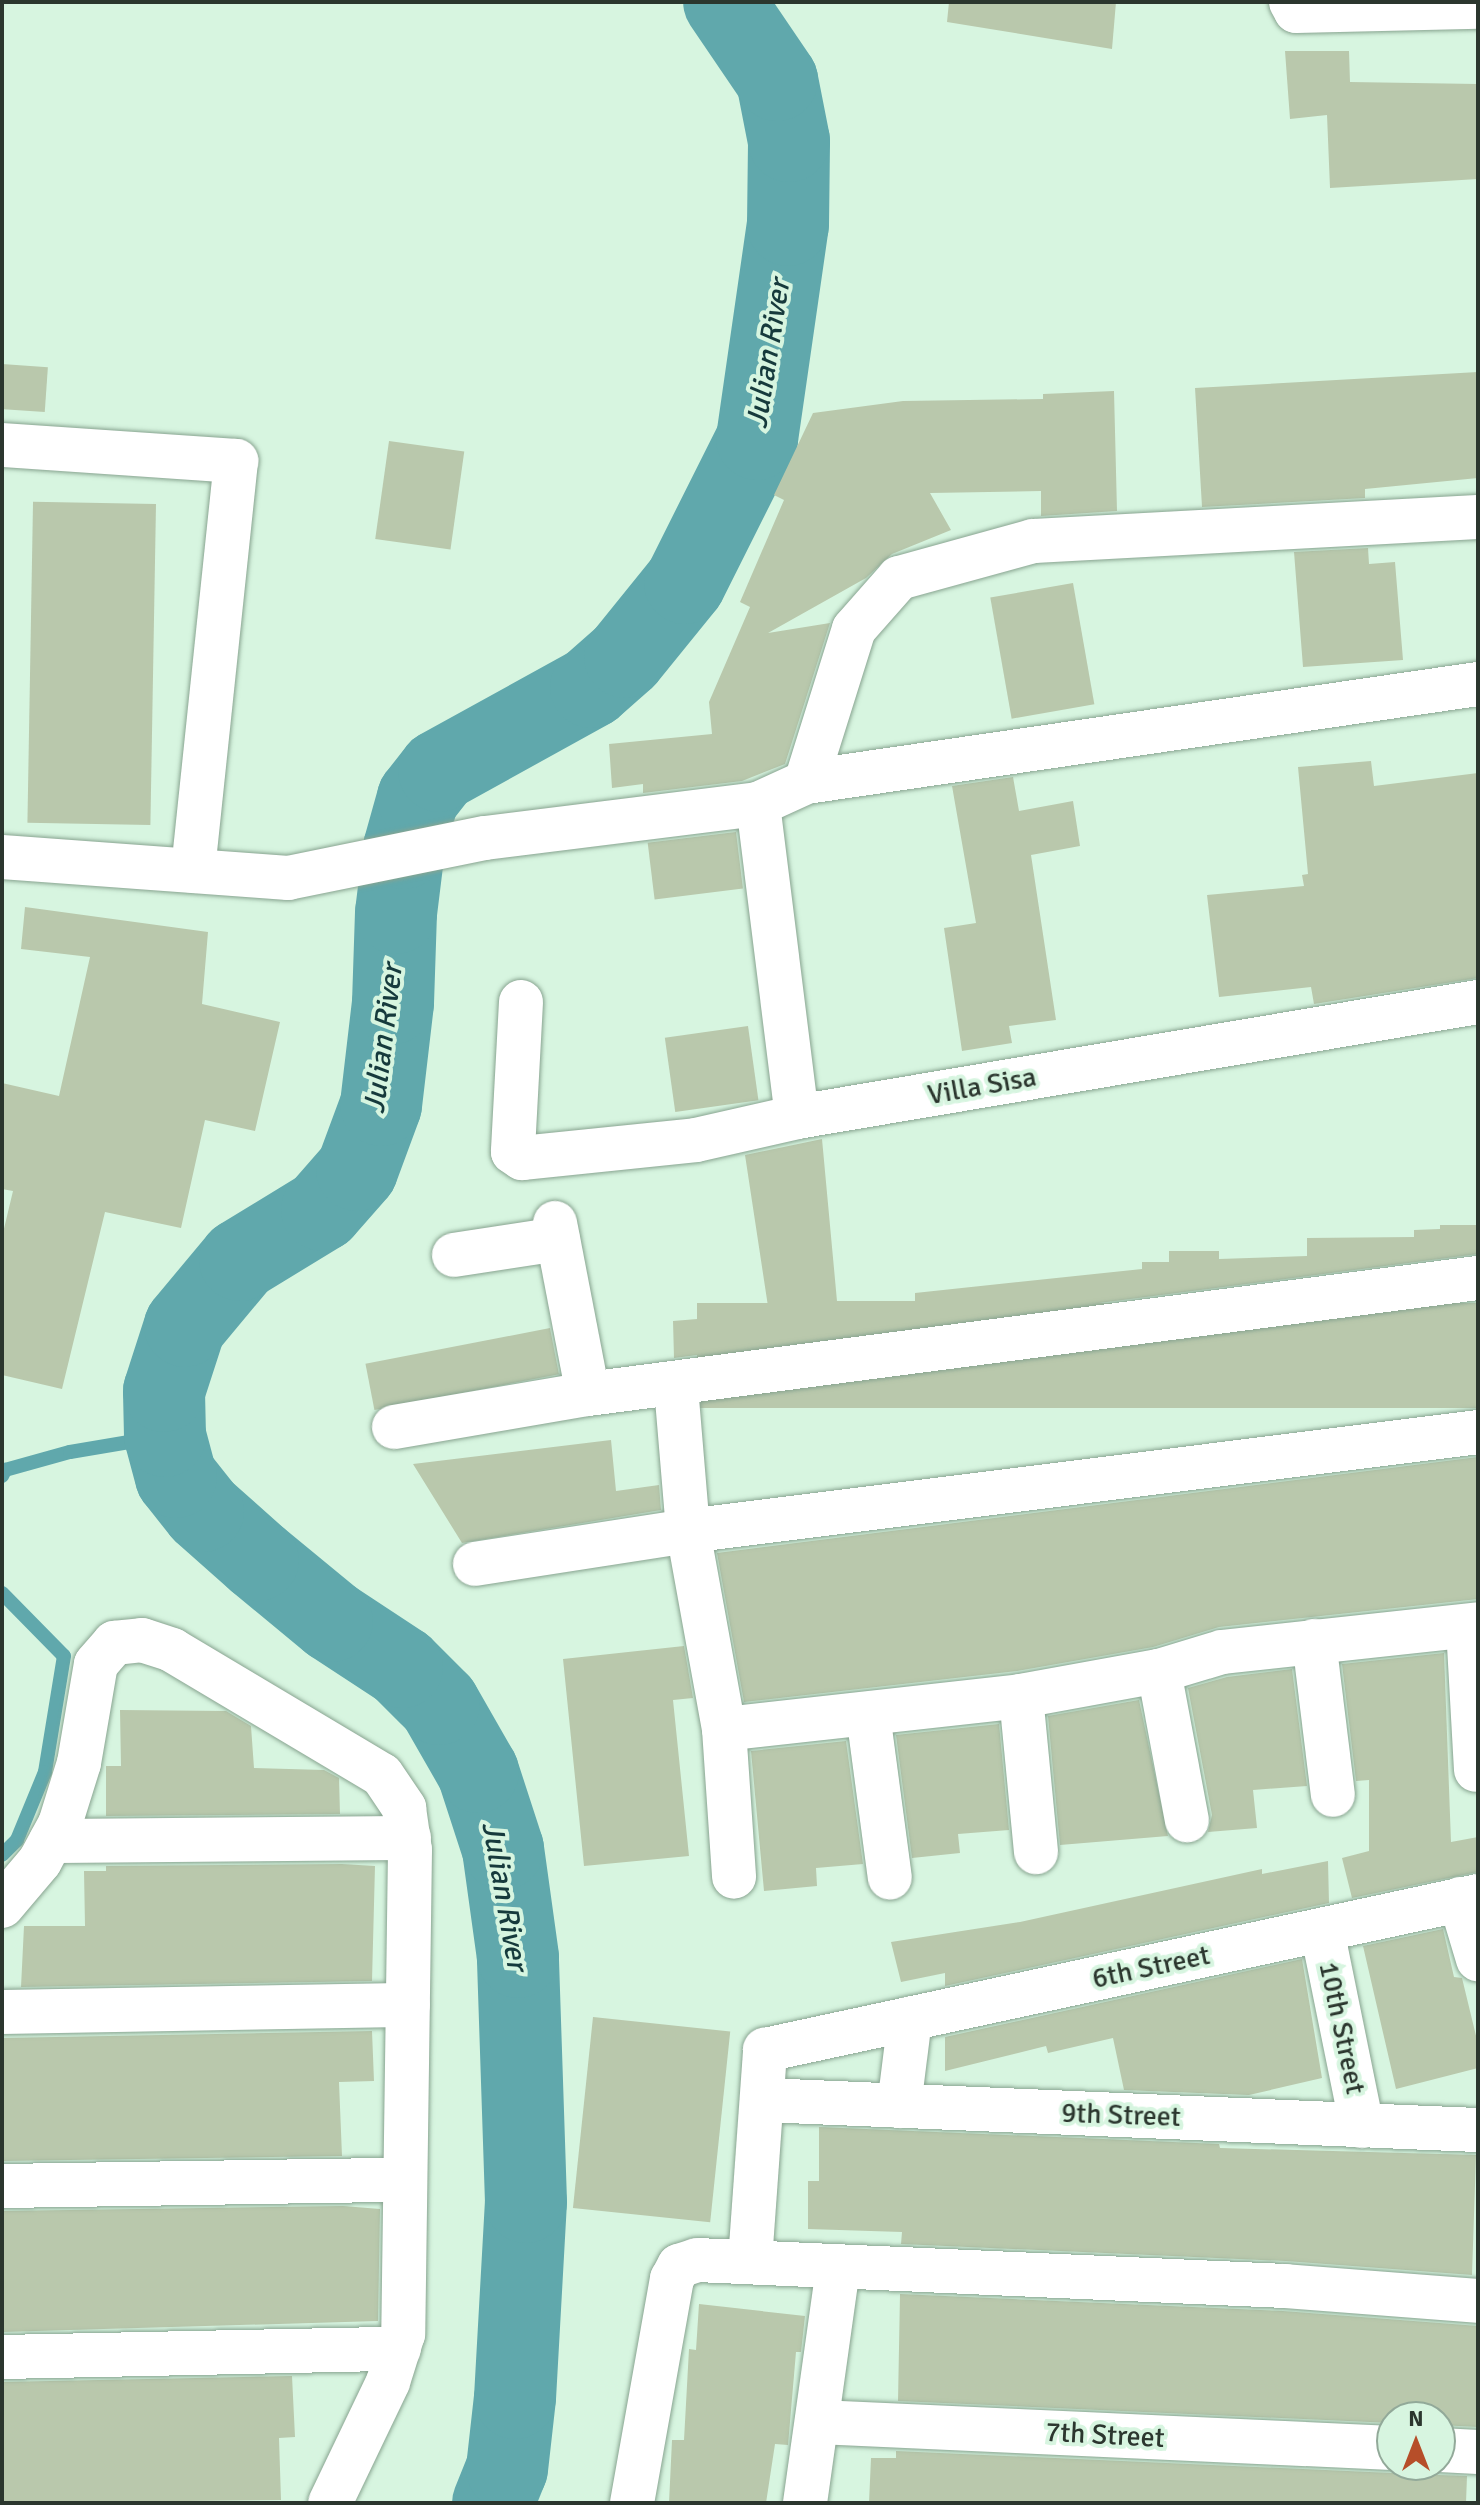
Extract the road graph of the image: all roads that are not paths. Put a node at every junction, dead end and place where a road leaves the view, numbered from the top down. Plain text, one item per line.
1 (1293, 6) edge
2 (1478, 7) edge
3 (2, 446) edge
4 (1478, 517) edge
5 (1478, 684) edge
6 (806, 782) junction
7 (758, 804) junction
8 (2, 857) edge
9 (193, 871) junction
10 (521, 1002) dead end
11 (1478, 1002) edge
12 (797, 1117) junction
13 (454, 1255) dead end
14 (1478, 1278) edge
15 (676, 1387) junction
16 (588, 1394) junction
17 (394, 1427) dead end
18 (1478, 1432) edge
19 (688, 1531) junction
20 (475, 1564) dead end
21 (1473, 1626) edge
22 (1314, 1641) junction
23 (1159, 1671) junction
24 (1021, 1696) junction
25 (868, 1714) junction
26 (724, 1729) junction
27 (1476, 1770) edge
28 (1333, 1795) dead end
29 (1187, 1820) dead end
30 (409, 1838) junction
31 (51, 1841) junction
32 (1036, 1852) dead end
33 (734, 1877) dead end
34 (890, 1878) dead end
35 (1469, 1898) edge
36 (2, 1906) edge
37 (1322, 1930) junction
38 (1478, 1959) edge
39 (408, 2005) junction
40 (2, 2012) edge
41 (910, 2019) junction
42 (764, 2100) junction
43 (899, 2106) junction
44 (1362, 2126) junction
45 (1478, 2130) edge
46 (405, 2180) junction
47 (2, 2186) edge
48 (750, 2261) junction
49 (838, 2268) junction
50 (1478, 2301) edge
51 (399, 2349) junction
52 (2, 2357) edge
53 (818, 2422) junction
54 (1376, 2447) edge
55 (1456, 2451) edge
56 (1478, 2452) edge
57 (330, 2503) edge
58 (632, 2503) edge
59 (805, 2503) edge

1 - 2 street
3 - 9 street
4 - 6 street
5 - 6 street
6 - 7 street
7 - 9 street
7 - 12 street
8 - 9 street
10 - 12 street, Villa Sisa
11 - 12 street, Villa Sisa
13 - 16 street
14 - 15 street
15 - 16 street
15 - 19 street
16 - 17 street
18 - 19 street
19 - 20 street
19 - 26 street
21 - 22 street
21 - 27 street
22 - 23 street
22 - 28 street
23 - 24 street
23 - 29 street
24 - 25 street
24 - 32 street
25 - 26 street
25 - 34 street
26 - 33 street
30 - 31 street
30 - 31 street
30 - 39 street
31 - 36 street
35 - 37 street, 6th Street
35 - 38 street
37 - 41 street, 6th Street
37 - 44 street, 10th Street
39 - 40 street
39 - 46 street
41 - 42 street, 6th Street
41 - 43 street
42 - 43 street, 9th Street
42 - 48 street
43 - 44 street, 9th Street
44 - 45 street, 9th Street
46 - 47 street
46 - 51 street
48 - 49 street
48 - 58 street
49 - 50 street
49 - 53 street
51 - 52 street
51 - 57 street
53 - 54 street, 7th Street
53 - 59 street
55 - 56 street

